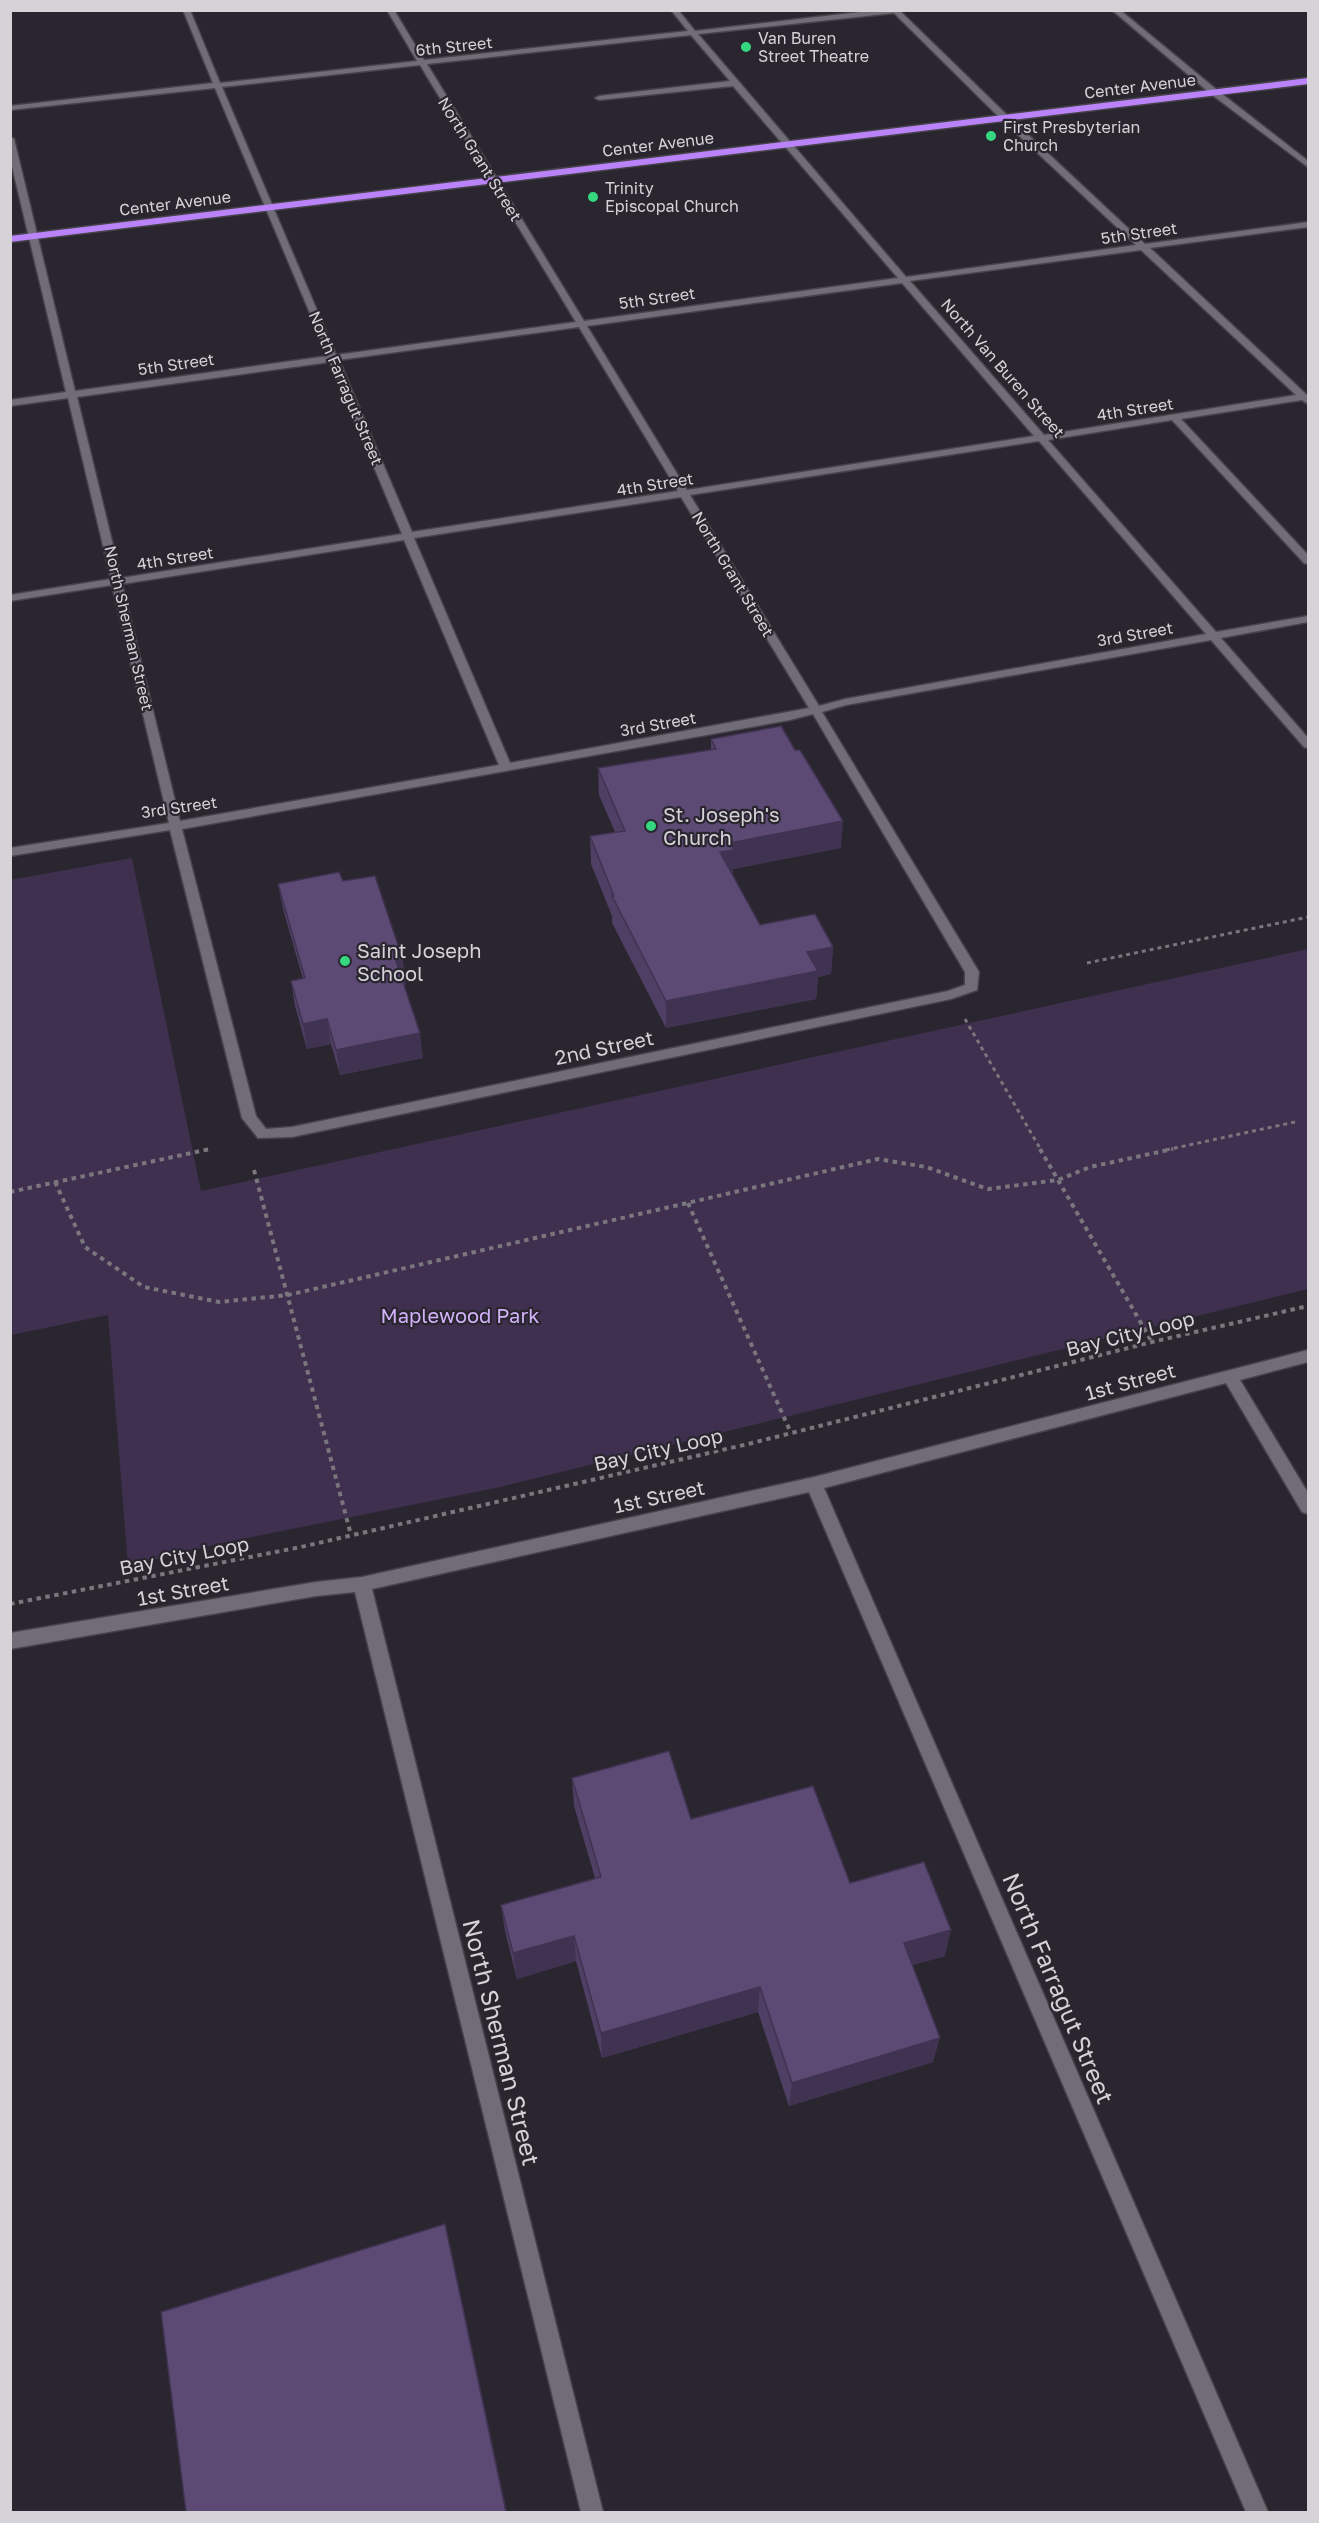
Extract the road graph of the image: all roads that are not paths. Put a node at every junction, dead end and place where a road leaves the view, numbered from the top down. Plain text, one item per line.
1 (186, 10) edge
2 (390, 10) edge
3 (674, 10) edge
4 (901, 10) edge
5 (1115, 10) edge
6 (895, 11) edge
7 (789, 15) dead end
8 (796, 22) junction
9 (693, 33) junction
10 (421, 63) junction
11 (1308, 81) edge
12 (736, 83) junction
13 (218, 86) junction
14 (1214, 92) junction
15 (599, 98) dead end
16 (10, 108) edge
17 (1004, 117) junction
18 (10, 139) edge
19 (786, 144) junction
20 (1308, 165) edge
21 (493, 179) junction
22 (269, 206) junction
23 (1308, 224) edge
24 (34, 236) junction
25 (10, 239) edge
26 (1146, 247) junction
27 (905, 280) junction
28 (579, 324) junction
29 (332, 358) junction
30 (74, 394) junction
31 (1306, 399) edge
32 (10, 403) edge
33 (1175, 418) junction
34 (1042, 438) junction
35 (685, 495) junction
36 (409, 536) junction
37 (1308, 561) edge
38 (117, 582) junction
39 (10, 598) edge
40 (1308, 620) edge
41 (1214, 636) junction
42 (814, 709) junction
43 (1308, 745) edge
44 (505, 766) junction
45 (176, 826) junction
46 (10, 852) edge
47 (972, 987) joint
48 (249, 1118) joint
49 (1308, 1356) edge
50 (1230, 1376) junction
51 (813, 1484) junction
52 (1308, 1507) edge
53 (362, 1584) junction
54 (10, 1641) edge
55 (592, 2512) edge
56 (1257, 2512) edge

1 - 13 street, North Farragut Street
2 - 10 street, North Grant Street
3 - 9 street, North Van Buren Street
4 - 6 street, 6th Street
5 - 14 street
6 - 8 street, 6th Street
6 - 17 street
7 - 8 street
8 - 9 street, 6th Street
9 - 10 street, 6th Street
9 - 12 street, North Van Buren Street
10 - 13 street, 6th Street
10 - 21 street, North Grant Street
11 - 14 highway, Center Avenue
12 - 15 street
12 - 19 street, North Van Buren Street
13 - 16 street, 6th Street
13 - 22 street, North Farragut Street
14 - 17 highway, Center Avenue
14 - 20 street
17 - 19 highway, Center Avenue
17 - 26 street
18 - 24 street, North Sherman Street
19 - 21 highway, Center Avenue
19 - 27 street, North Van Buren Street
21 - 22 highway, Center Avenue
21 - 28 street, North Grant Street
22 - 24 highway, Center Avenue
22 - 29 street, North Farragut Street
23 - 26 street, 5th Street
24 - 25 highway, Center Avenue
24 - 30 street, North Sherman Street
26 - 27 street, 5th Street
26 - 31 street
27 - 28 street, 5th Street
27 - 34 street, North Van Buren Street
28 - 29 street, 5th Street
28 - 35 street, North Grant Street
29 - 30 street, 5th Street
29 - 36 street, North Farragut Street
30 - 32 street, 5th Street
30 - 38 street, North Sherman Street
31 - 33 street, 4th Street
33 - 34 street, 4th Street
33 - 37 street
34 - 35 street, 4th Street
34 - 41 street, North Van Buren Street
35 - 36 street, 4th Street
35 - 42 street, North Grant Street
36 - 38 street, 4th Street
36 - 44 street, North Farragut Street
38 - 39 street, 4th Street
38 - 45 street, North Sherman Street
40 - 41 street, 3rd Street
41 - 42 street, 3rd Street
41 - 43 street, North Van Buren Street
42 - 44 street, 3rd Street
42 - 47 street, North Grant Street
44 - 45 street, 3rd Street
45 - 46 street, 3rd Street
45 - 48 street, North Sherman Street
47 - 48 street, 2nd Street
49 - 50 street, 1st Street
50 - 51 street, 1st Street
50 - 52 street
51 - 53 street, 1st Street
51 - 56 street, North Farragut Street
53 - 54 street, 1st Street
53 - 55 street, North Sherman Street

